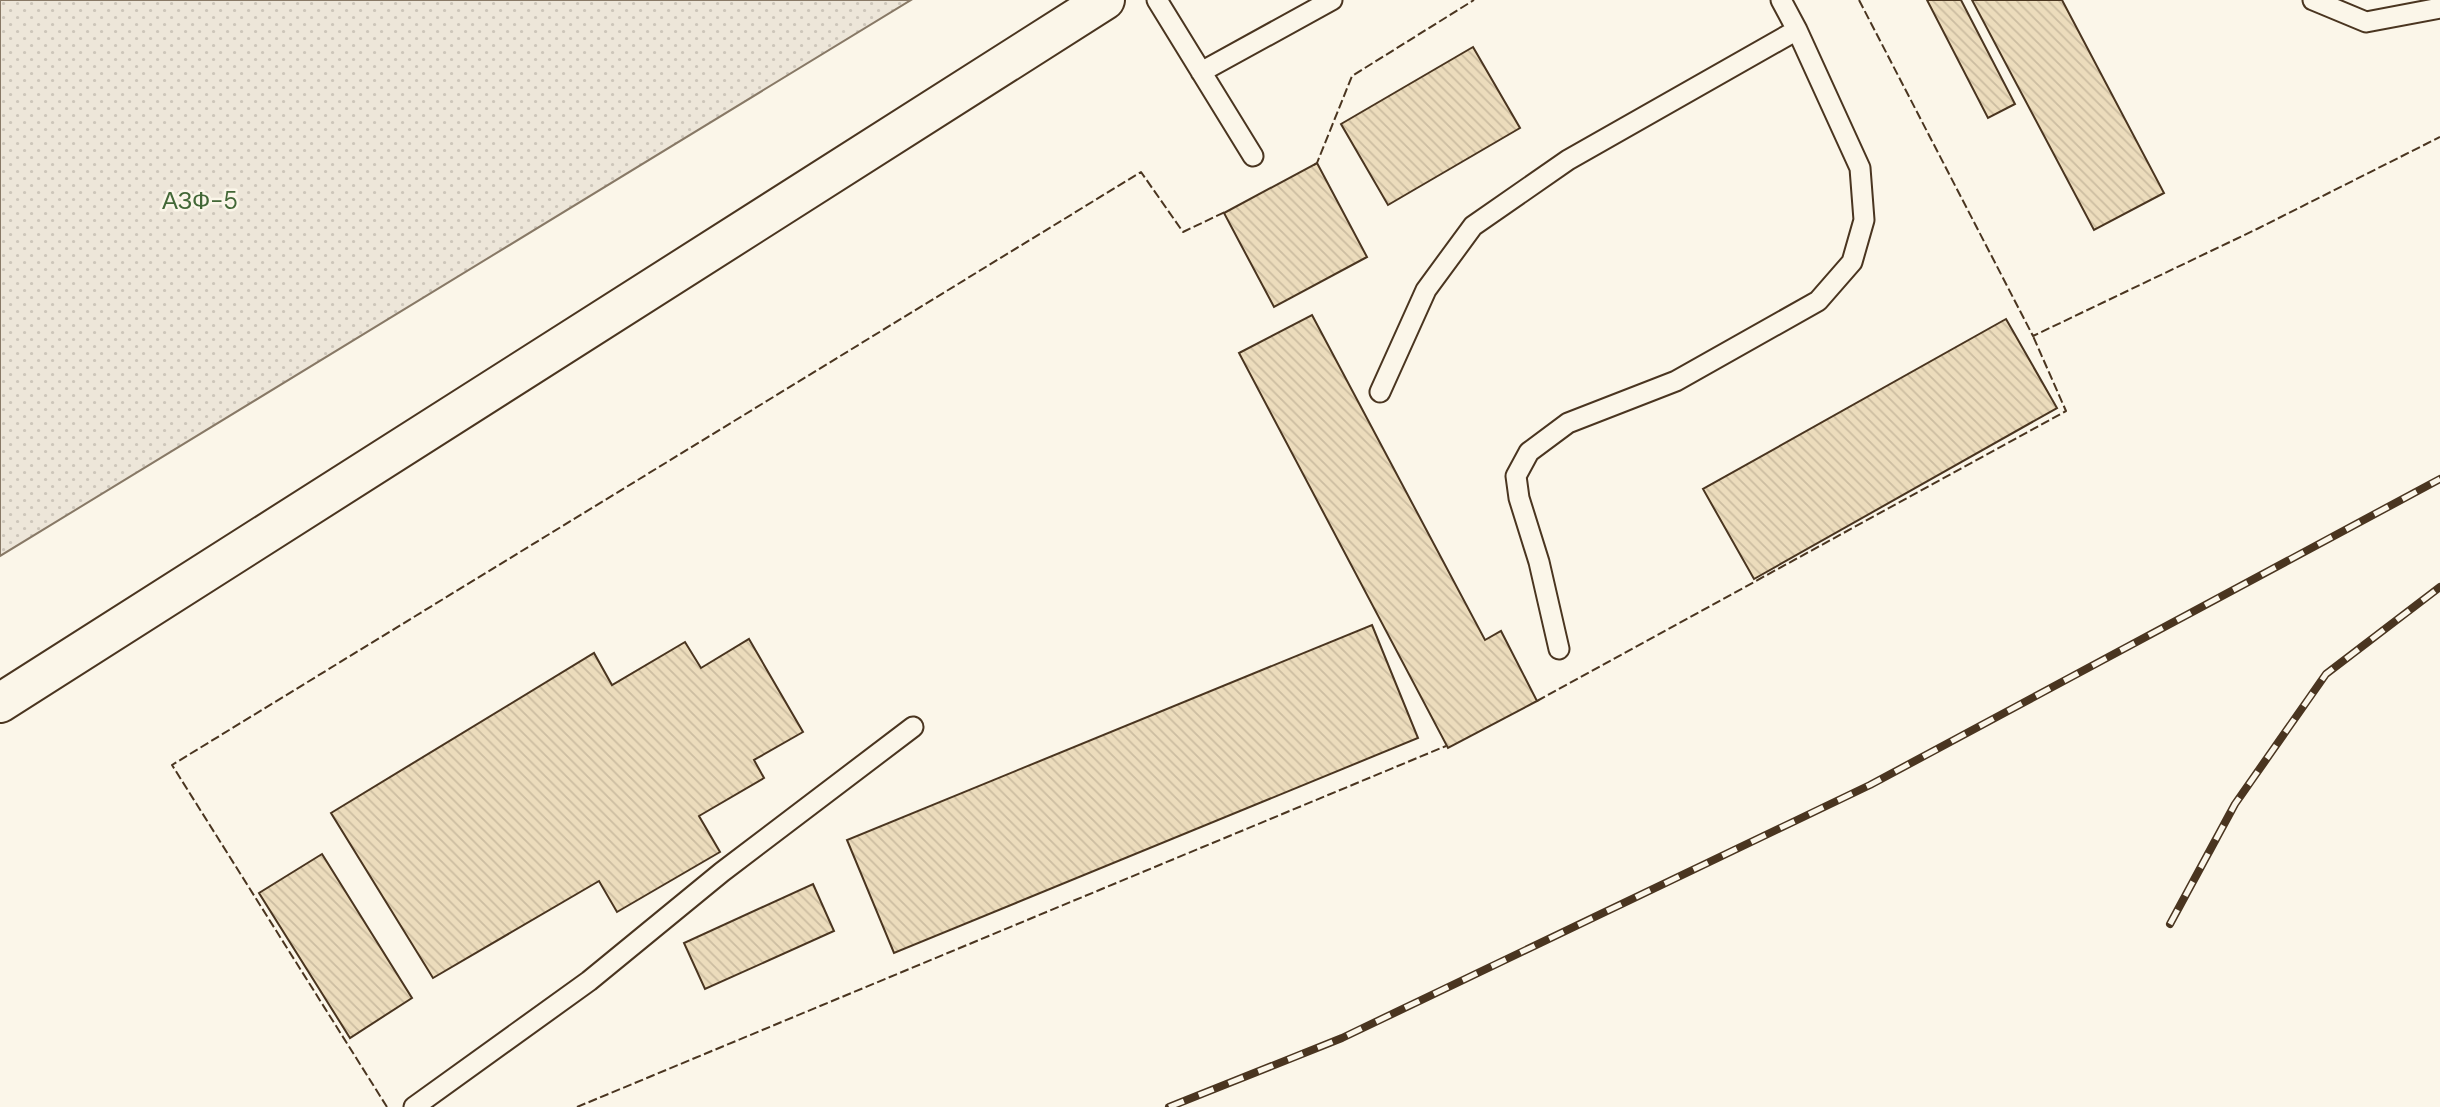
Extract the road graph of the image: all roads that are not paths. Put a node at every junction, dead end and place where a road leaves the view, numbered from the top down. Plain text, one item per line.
1 (1105, 0) edge
2 (1157, 0) edge
3 (1332, 0) edge
4 (1781, 0) edge
5 (2313, 0) edge
6 (2440, 8) edge
7 (1797, 30) junction
8 (1201, 72) junction
9 (1253, 156) dead end
10 (1380, 392) dead end
11 (1559, 649) dead end
12 (0, 703) edge
13 (913, 727) dead end
14 (414, 1107) edge

1 - 12 street
2 - 8 lane
3 - 8 lane
4 - 7 lane
5 - 6 lane
7 - 10 lane
7 - 11 lane
8 - 9 lane
13 - 14 lane

